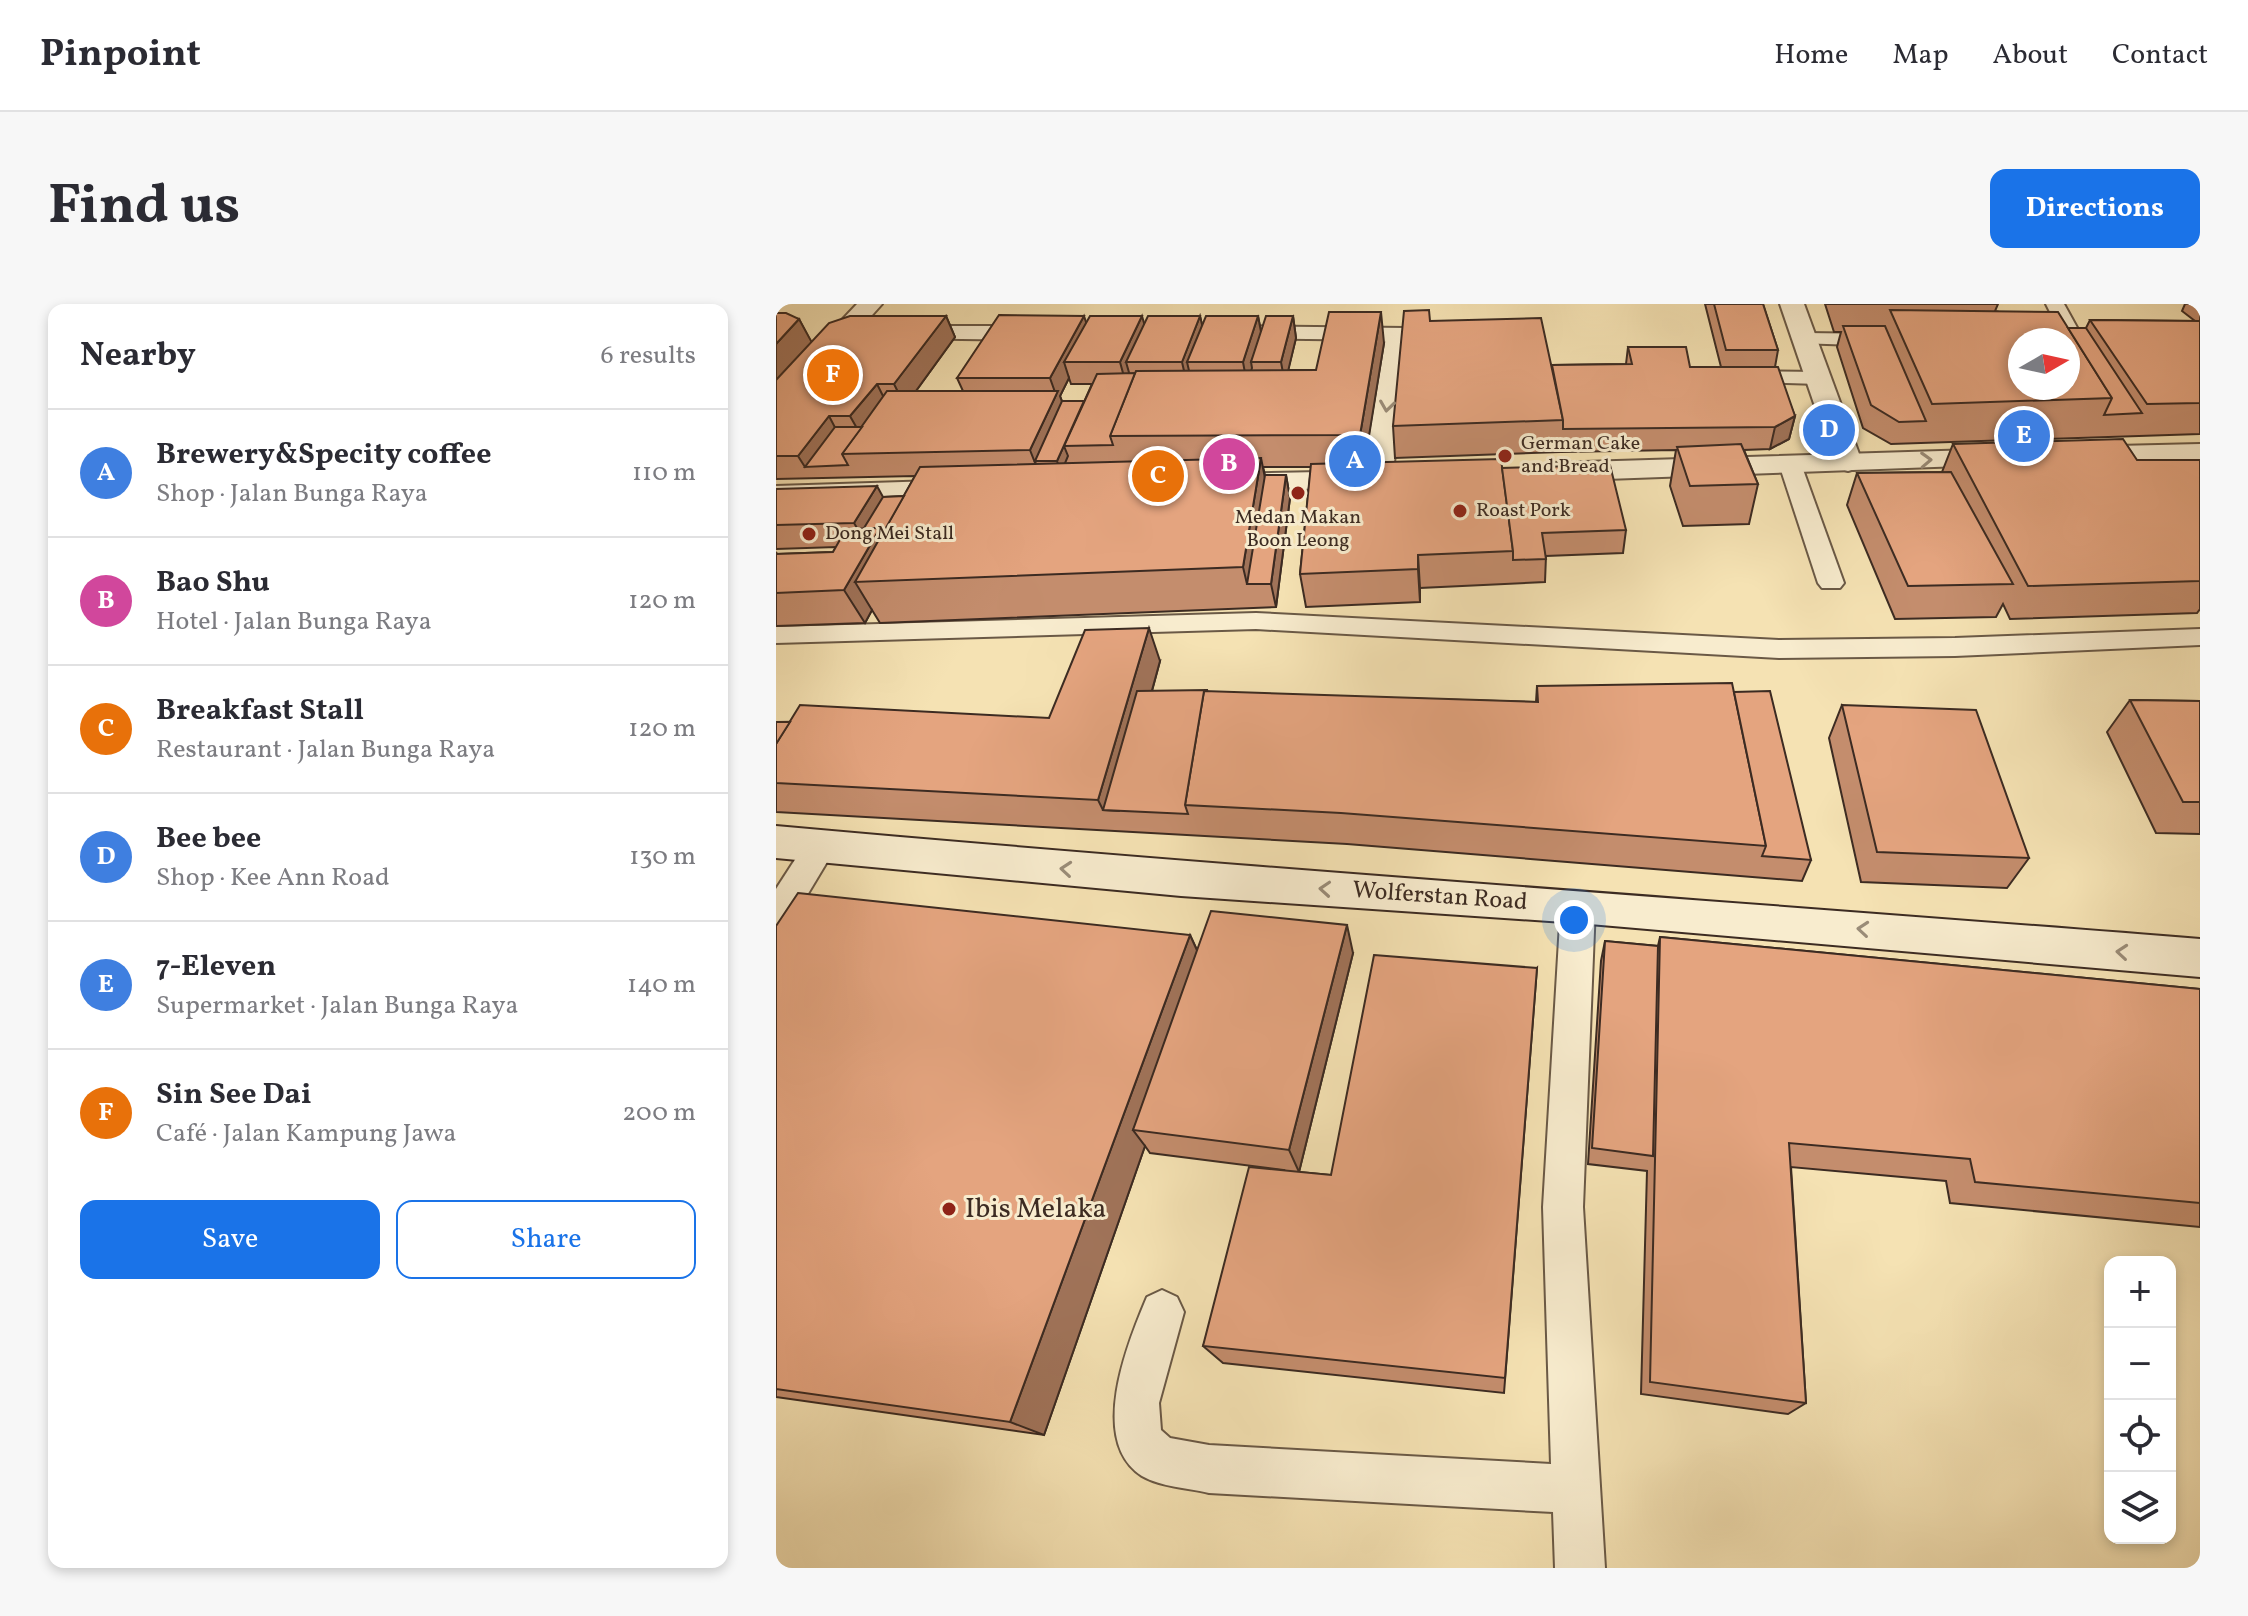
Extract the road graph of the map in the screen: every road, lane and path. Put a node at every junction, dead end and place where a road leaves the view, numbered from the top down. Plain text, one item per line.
1 (870, 304) edge
2 (1792, 304) edge
3 (2055, 304) edge
4 (2070, 328) edge
5 (841, 333) junction
6 (1063, 333) edge
7 (1206, 333) edge
8 (1805, 339) junction
9 (1897, 340) edge
10 (1709, 377) edge
11 (1819, 378) junction
12 (776, 406) edge
13 (2200, 452) edge
14 (1848, 462) junction
15 (1790, 464) junction
16 (1519, 474) edge
17 (1408, 478) edge
18 (1377, 480) junction
19 (1192, 484) edge
20 (991, 489) edge
21 (776, 495) edge
22 (1831, 583) dead end
23 (776, 635) edge
24 (2200, 637) edge
25 (776, 842) edge
26 (820, 847) junction
27 (1578, 906) junction
28 (776, 917) edge
29 (2200, 958) edge
30 (1162, 1312) dead end
31 (1574, 1489) junction
32 (1580, 1568) edge

1 - 5 street
2 - 8 street
3 - 4 lane
5 - 6 street
5 - 12 street
7 -> 18 street
8 - 9 lane
8 - 11 street
10 - 11 lane
11 - 14 street
14 -> 13 street
14 - 15 street
15 - 16 street
15 - 22 lane
17 - 18 street
18 - 19 street
20 - 21 street
23 - 24 lane
25 - 26 street, Wolferstan Road
27 -> 26 street, Wolferstan Road
26 - 28 lane
29 -> 27 street, Wolferstan Road
27 - 31 lane
30 - 31 lane
31 - 32 lane

